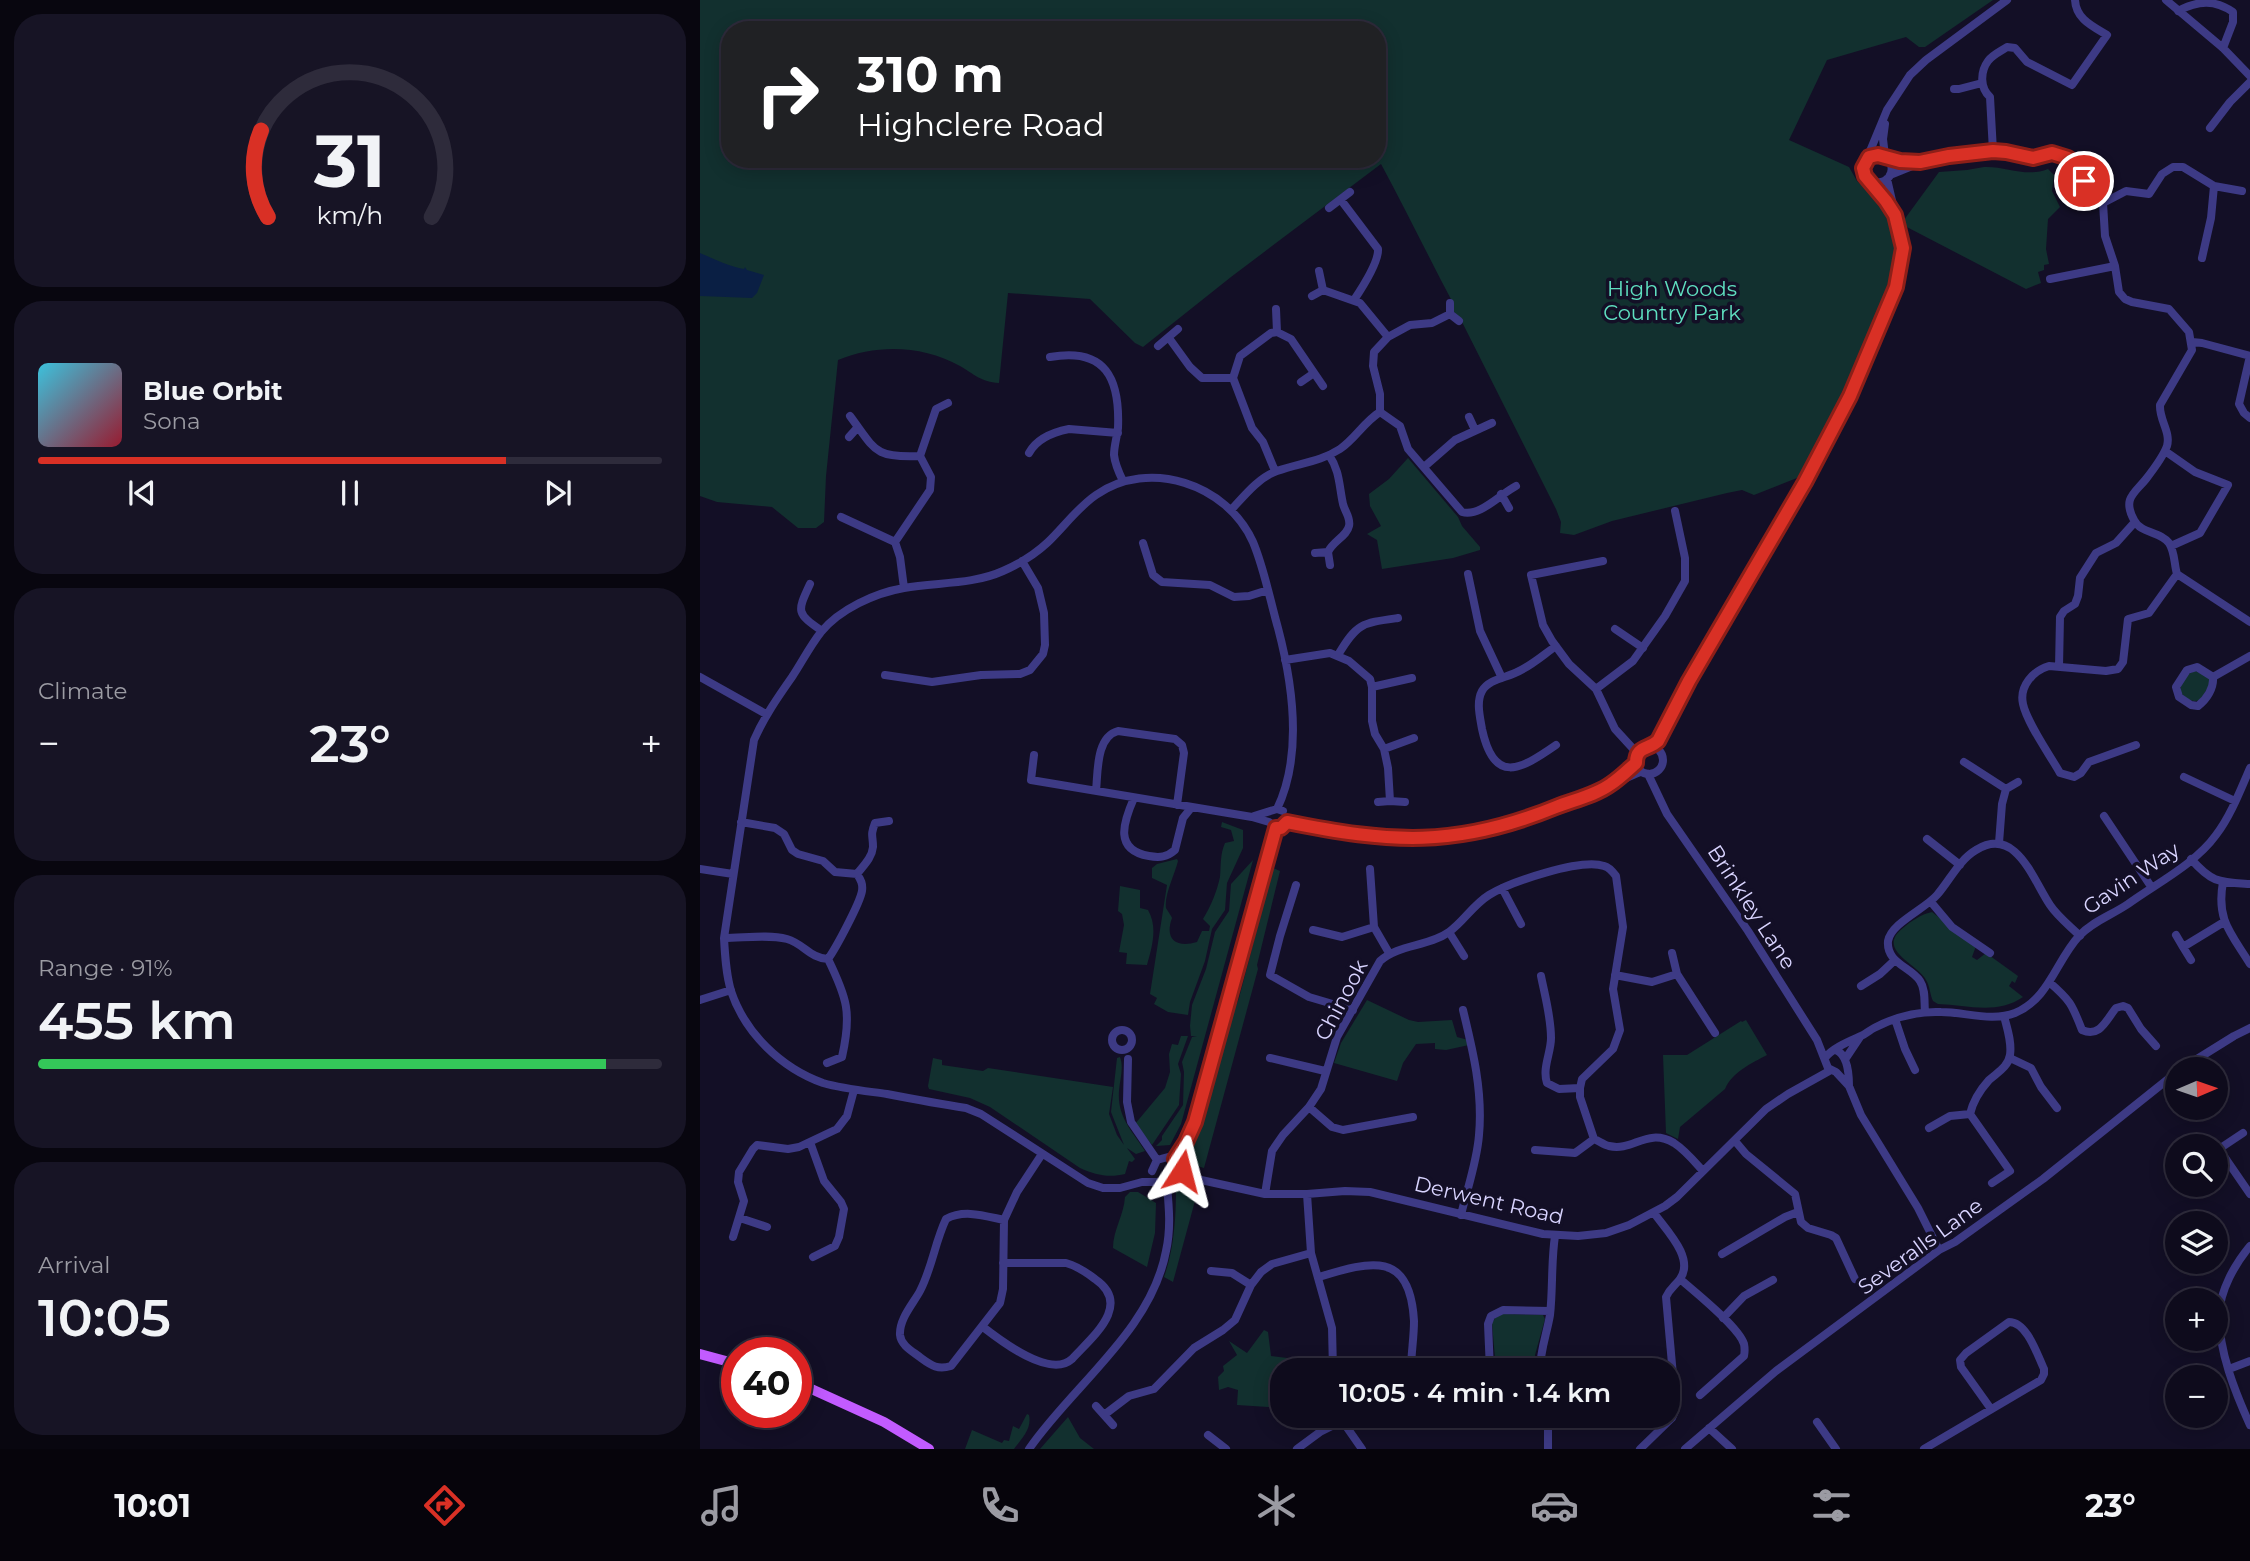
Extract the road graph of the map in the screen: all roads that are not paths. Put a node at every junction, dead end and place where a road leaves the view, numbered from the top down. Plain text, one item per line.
1 (2007, 0) edge
2 (2074, 0) edge
3 (2166, 0) edge
4 (2178, 11) junction
5 (2223, 48) junction
6 (2250, 76) edge
7 (2250, 82) edge
8 (1982, 83) junction
9 (1954, 89) dead end
10 (1887, 110) junction
11 (2210, 128) dead end
12 (1993, 151) junction
13 (1869, 157) junction
14 (1886, 158) junction
15 (1920, 162) junction
16 (1889, 177) junction
17 (1872, 182) junction
18 (2214, 186) junction
19 (2242, 191) dead end
20 (1350, 192) dead end
21 (1341, 200) junction
22 (2103, 203) junction
23 (1329, 208) dead end
24 (1895, 215) junction
25 (2202, 258) dead end
26 (2115, 266) junction
27 (1319, 271) dead end
28 (2054, 275) dead end
29 (1323, 290) junction
30 (1312, 296) dead end
31 (1354, 300) junction
32 (1450, 303) dead end
33 (1276, 309) dead end
34 (1450, 314) junction
35 (1459, 321) dead end
36 (1178, 329) dead end
37 (1277, 331) junction
38 (1388, 337) junction
39 (1168, 338) junction
40 (2192, 342) junction
41 (1157, 346) dead end
42 (2250, 356) edge
43 (1051, 357) dead end
44 (1314, 373) junction
45 (1233, 378) junction
46 (1301, 382) dead end
47 (1323, 386) dead end
48 (948, 402) dead end
49 (1380, 412) junction
50 (850, 416) dead end
51 (1469, 417) dead end
52 (2250, 418) edge
53 (1492, 422) dead end
54 (858, 427) junction
55 (1475, 430) junction
56 (1118, 433) junction
57 (849, 437) dead end
58 (2165, 451) junction
59 (1029, 453) dead end
60 (1329, 455) junction
61 (920, 456) junction
62 (1424, 467) junction
63 (1275, 471) junction
64 (1123, 481) junction
65 (1516, 486) dead end
66 (1501, 494) junction
67 (1508, 508) dead end
68 (1231, 510) junction
69 (1675, 511) dead end
70 (841, 517) dead end
71 (2134, 523) junction
72 (895, 542) junction
73 (1143, 543) dead end
74 (2171, 546) junction
75 (1328, 552) junction
76 (1315, 553) dead end
77 (1022, 561) junction
78 (1603, 561) dead end
79 (1330, 565) dead end
80 (1468, 574) dead end
81 (2177, 574) junction
82 (810, 584) dead end
83 (904, 588) junction
84 (1268, 590) junction
85 (1383, 609) dead end
86 (1398, 618) dead end
87 (1385, 620) junction
88 (2250, 622) edge
89 (1615, 629) dead end
90 (822, 631) junction
91 (1556, 646) junction
92 (1643, 648) junction
93 (1338, 655) junction
94 (2250, 656) edge
95 (1284, 660) junction
96 (2059, 667) junction
97 (885, 675) dead end
98 (700, 677) edge
99 (2213, 677) junction
100 (1412, 678) dead end
101 (1502, 678) junction
102 (1372, 687) junction
103 (1596, 690) junction
104 (766, 715) junction
105 (1664, 728) junction
106 (1414, 738) dead end
107 (1626, 741) junction
108 (1556, 745) dead end
109 (2136, 745) dead end
110 (1648, 747) junction
111 (1384, 749) junction
112 (1661, 752) junction
113 (1034, 755) dead end
114 (1636, 758) junction
115 (1964, 762) dead end
116 (2250, 768) edge
117 (1648, 773) junction
118 (2184, 777) dead end
119 (2018, 782) dead end
120 (1610, 785) junction
121 (2006, 789) junction
122 (1096, 791) junction
123 (1134, 798) junction
124 (1390, 801) junction
125 (2235, 801) junction
126 (1378, 802) dead end
127 (1405, 802) dead end
128 (1177, 805) junction
129 (1191, 808) junction
130 (2104, 816) dead end
131 (1275, 817) junction
132 (889, 821) dead end
133 (741, 822) junction
134 (1927, 839) dead end
135 (1999, 843) junction
136 (2191, 859) junction
137 (1960, 864) junction
138 (700, 869) edge
139 (1370, 869) dead end
140 (733, 874) junction
141 (858, 874) junction
142 (2223, 882) junction
143 (2250, 884) edge
144 (1296, 885) dead end
145 (1502, 888) junction
146 (2152, 888) junction
147 (1931, 902) junction
148 (2224, 922) junction
149 (1521, 925) dead end
150 (1374, 927) junction
151 (1312, 930) dead end
152 (1449, 932) junction
153 (2176, 935) dead end
154 (2080, 936) junction
155 (724, 938) junction
156 (2183, 947) junction
157 (1389, 953) junction
158 (1672, 953) dead end
159 (1990, 953) dead end
160 (1464, 956) dead end
161 (828, 959) junction
162 (1895, 960) junction
163 (2191, 960) dead end
164 (2250, 964) edge
165 (1677, 974) junction
166 (1615, 975) junction
167 (1541, 976) dead end
168 (2049, 982) junction
169 (1861, 986) dead end
170 (731, 990) junction
171 (700, 1000) edge
172 (1353, 1010) junction
173 (1463, 1010) dead end
174 (1925, 1013) junction
175 (2004, 1016) junction
176 (1895, 1019) junction
177 (2250, 1028) edge
178 (1715, 1032) dead end
179 (1860, 1037) junction
180 (1817, 1040) junction
181 (2157, 1046) dead end
182 (1834, 1050) junction
183 (1128, 1052) dead end
184 (2201, 1057) edge
185 (1270, 1058) dead end
186 (2010, 1058) junction
187 (1845, 1062) junction
188 (827, 1063) dead end
189 (1829, 1066) junction
190 (1914, 1070) dead end
191 (1325, 1071) junction
192 (2165, 1081) edge
193 (1849, 1086) junction
194 (1580, 1088) junction
195 (854, 1090) junction
196 (1309, 1107) junction
197 (2057, 1108) dead end
198 (1970, 1114) junction
199 (1413, 1117) dead end
200 (1929, 1128) dead end
201 (2243, 1133) dead end
202 (1594, 1139) junction
203 (1735, 1141) junction
204 (810, 1142) junction
205 (2228, 1143) edge
206 (1535, 1150) dead end
207 (1042, 1154) junction
208 (1154, 1156) junction
209 (1175, 1159) junction
210 (2228, 1165) edge
211 (1703, 1171) junction
212 (1180, 1175) junction
213 (1154, 1176) junction
214 (1992, 1183) dead end
215 (1167, 1186) junction
216 (1307, 1194) junction
217 (2250, 1194) edge
218 (1265, 1195) junction
219 (1798, 1212) junction
220 (1654, 1213) junction
221 (1461, 1215) junction
222 (740, 1218) junction
223 (1004, 1220) junction
224 (767, 1227) dead end
225 (1555, 1236) junction
226 (733, 1237) dead end
227 (2250, 1246) edge
228 (1939, 1250) junction
229 (1311, 1253) junction
230 (1722, 1254) dead end
231 (813, 1257) dead end
232 (1003, 1264) junction
233 (1211, 1271) dead end
234 (1318, 1277) junction
235 (1680, 1279) junction
236 (1855, 1279) dead end
237 (1773, 1280) dead end
238 (1251, 1284) junction
239 (1550, 1311) junction
240 (1723, 1318) junction
241 (983, 1327) junction
242 (700, 1354) edge
243 (1333, 1358) edge
244 (1411, 1358) edge
245 (1489, 1358) edge
246 (1541, 1358) edge
247 (721, 1360) edge
248 (2250, 1361) edge
249 (2229, 1369) junction
250 (812, 1389) edge
251 (1700, 1395) dead end
252 (1096, 1406) dead end
253 (1991, 1409) junction
254 (1104, 1415) junction
255 (1817, 1422) dead end
256 (2250, 1425) edge
257 (1113, 1426) dead end
258 (1326, 1428) edge
259 (1348, 1428) edge
260 (1548, 1428) edge
261 (1709, 1428) junction
262 (1208, 1435) dead end
263 (1029, 1448) edge
264 (929, 1449) edge
265 (1226, 1449) edge
266 (1297, 1449) edge
267 (1362, 1449) edge
268 (1549, 1449) edge
269 (1640, 1449) edge
270 (1685, 1449) edge
271 (1731, 1449) edge
272 (1836, 1449) edge
273 (1924, 1449) edge

1 - 10 street
2 - 8 street
3 - 4 street
4 - 5 street
4 - 5 street
5 - 6 street
7 - 11 street
8 - 9 street
8 - 12 street
10 - 13 street
10 - 14 street
12 - 15 street
12 - 22 street
13 - 14 street
13 - 17 street
14 - 15 street
14 - 16 street
15 - 16 street
16 - 17 street
16 - 24 street
17 - 24 street
18 - 19 street
18 - 22 street
18 - 25 street
20 - 21 street
21 - 23 street
21 - 31 street
22 - 26 street
24 - 105 street
26 - 28 street
26 - 40 street
27 - 29 street
29 - 30 street
29 - 31 street
31 - 38 street
32 - 34 street
33 - 37 street
34 - 35 street
34 - 38 street
36 - 39 street
37 - 44 street
37 - 45 street
38 - 49 street
39 - 41 street
39 - 45 street
40 - 42 street
40 - 58 street
42 - 52 street
43 - 56 street
44 - 46 street
44 - 47 street
45 - 63 street
48 - 61 street
49 - 60 street
49 - 62 street
50 - 54 street
51 - 55 street
53 - 55 street
54 - 57 street
54 - 61 street
55 - 62 street
56 - 59 street
56 - 64 street
58 - 71 street
58 - 74 street
60 - 63 street
60 - 75 street
61 - 72 street
62 - 66 street
63 - 68 street
64 - 68 street
64 - 77 street
65 - 66 street
66 - 67 street
68 - 84 street
69 - 92 street
70 - 72 street
71 - 74 street
71 - 96 street
72 - 83 street
73 - 84 street
74 - 81 street
75 - 76 street
75 - 79 street
77 - 83 street
77 - 97 street
78 - 91 street
80 - 101 street
81 - 88 street
81 - 96 street
82 - 90 street
83 - 90 street
84 - 95 street
85 - 87 street
86 - 87 street
87 - 93 street
89 - 92 street
90 - 104 street
91 - 101 street
91 - 103 street
92 - 103 street
93 - 95 street
93 - 102 street
94 - 99 street
95 - 131 street
96 - 109 street
98 - 104 street
99 - 99 street
100 - 102 street
101 - 108 street
102 - 111 street
103 - 107 street
104 - 133 street
105 - 110 street
105 - 112 street
106 - 111 street
107 - 110 street
107 - 114 street
110 - 112 street
110 - 114 street
111 - 124 street
112 - 117 street
113 - 122 street
114 - 117 street
114 - 120 street
115 - 121 street
116 - 125 street, Gavin Way
117 - 120 street
117 - 180 street, Brinkley Lane
118 - 125 street
119 - 121 street
120 - 131 street
121 - 135 street
122 - 123 street
122 - 128 street
123 - 128 street
123 - 129 street
124 - 126 street
124 - 127 street
125 - 136 street, Gavin Way
128 - 129 street
129 - 131 street
130 - 146 street
131 - 209 street
132 - 141 street
133 - 140 street
133 - 141 street
134 - 137 street
135 - 137 street
135 - 154 street
136 - 142 street
136 - 146 street, Gavin Way
137 - 147 street
138 - 140 street
139 - 150 street
140 - 155 street
141 - 161 street
142 - 143 street
142 - 148 street
144 - 172 street
145 - 149 street
145 - 152 street, Chinook
145 - 166 street, Chinook
146 - 154 street, Gavin Way
147 - 159 street
147 - 162 street
148 - 156 street
148 - 164 street
150 - 151 street
150 - 157 street
152 - 157 street, Chinook
152 - 160 street
153 - 156 street
154 - 168 street, Gavin Way
155 - 161 street
155 - 170 street
156 - 163 street
157 - 172 street, Chinook
158 - 165 street
161 - 188 street
162 - 169 street
162 - 174 street
165 - 166 street
165 - 178 street
166 - 194 street, Chinook
167 - 194 street
168 - 175 street, Gavin Way
168 - 181 street
170 - 171 street
170 - 195 street
172 - 191 street, Chinook
173 - 221 street
174 - 175 street, Gavin Way
174 - 176 street, Gavin Way
175 - 186 street
176 - 179 street, Gavin Way
176 - 190 street
177 - 184 street, Severalls Lane
179 - 182 street, Gavin Way
179 - 187 street
180 - 182 street, Brinkley Lane
180 - 189 street, Brinkley Lane
182 - 187 street, Brinkley Lane
182 - 189 street
183 - 208 street
185 - 191 street
186 - 197 street
186 - 198 street
187 - 189 street
187 - 193 street, Brinkley Lane
189 - 193 street, Brinkley Lane
189 - 203 street, Derwent Road
191 - 196 street, Chinook
192 - 228 street, Severalls Lane
193 - 228 street, Brinkley Lane
194 - 202 street
195 - 204 street
195 - 207 street
196 - 199 street
196 - 218 street, Chinook
198 - 200 street
198 - 214 street
201 - 205 street
202 - 206 street
202 - 211 street
203 - 211 street, Derwent Road
203 - 219 street
204 - 222 street
204 - 231 street
207 - 213 street
207 - 223 street
208 - 209 street
208 - 213 street
209 - 212 street
210 - 217 street
211 - 220 street, Derwent Road
212 - 215 street
212 - 218 street, Derwent Road
213 - 215 street
215 - 263 street
216 - 218 street, Derwent Road
216 - 221 street, Derwent Road
216 - 229 street
219 - 230 street
219 - 236 street
220 - 225 street, Derwent Road
220 - 235 street
221 - 225 street, Derwent Road
222 - 224 street
222 - 226 street
223 - 232 street
223 - 241 street
225 - 239 street
227 - 249 street
228 - 261 street, Severalls Lane
229 - 234 street
229 - 238 street
232 - 241 street
232 - 241 street
233 - 238 street
234 - 243 street
234 - 244 street
235 - 240 street
235 - 269 street
237 - 240 street
238 - 254 street
239 - 245 street
239 - 246 street
240 - 251 street
242 - 247 main road
248 - 249 street
249 - 256 street
250 - 264 main road
252 - 254 street
253 - 253 street
253 - 273 street
254 - 257 street
255 - 272 street
258 - 266 street
259 - 267 street
260 - 268 street
261 - 270 street, Severalls Lane
261 - 271 street
262 - 265 street

